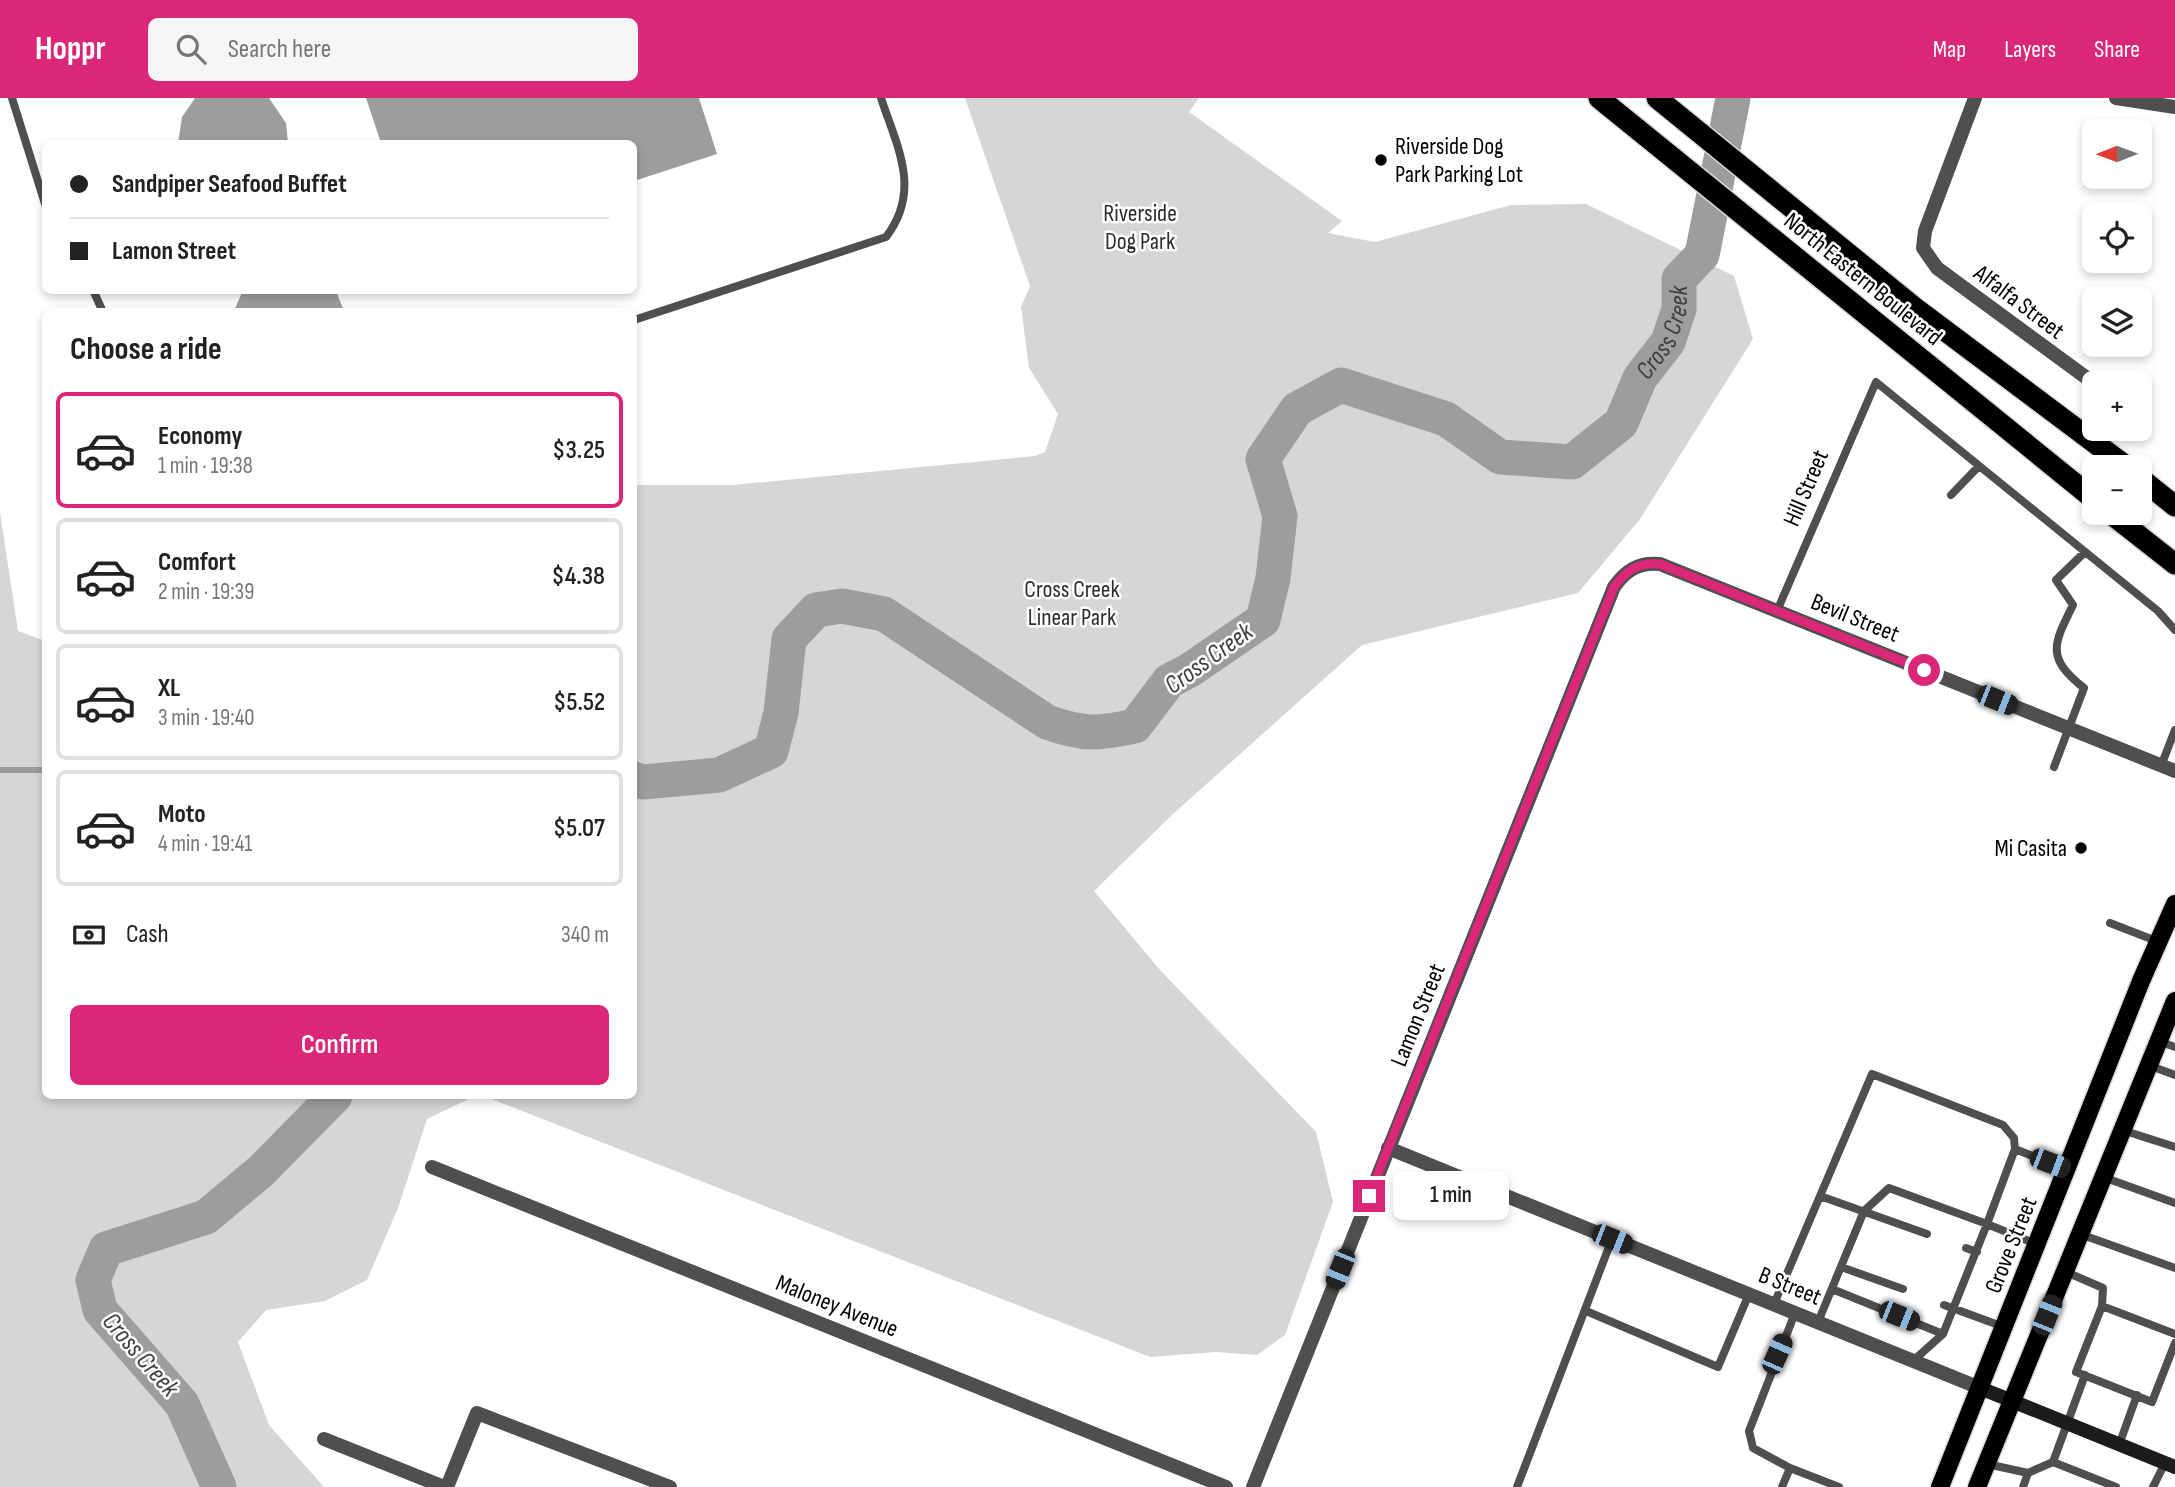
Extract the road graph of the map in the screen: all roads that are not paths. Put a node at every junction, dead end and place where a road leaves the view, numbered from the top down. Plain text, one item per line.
1 (12, 98) edge
2 (881, 98) edge
3 (1598, 98) edge
4 (1657, 98) edge
5 (1975, 98) edge
6 (2116, 98) edge
7 (2175, 107) edge
8 (42, 194) edge
9 (637, 319) edge
10 (2082, 374) edge
11 (2111, 455) edge
12 (1979, 466) junction
13 (2152, 488) edge
14 (2082, 489) edge
15 (1951, 495) dead end
16 (2175, 506) edge
17 (2125, 525) edge
18 (2085, 552) junction
19 (2175, 564) edge
20 (1633, 568) joint
21 (1777, 611) junction
22 (2175, 630) edge
23 (2070, 729) junction
24 (2175, 730) edge
25 (2161, 765) junction
26 (2054, 767) dead end
27 (2175, 771) edge
28 (2175, 904) edge
29 (2110, 923) dead end
30 (2160, 942) junction
31 (2175, 1001) edge
32 (2167, 1044) edge
33 (2148, 1065) junction
34 (2175, 1074) edge
35 (2122, 1130) junction
36 (2175, 1147) edge
37 (1388, 1148) junction
38 (2015, 1149) junction
39 (432, 1167) dead end
40 (2068, 1170) junction
41 (2103, 1177) junction
42 (1820, 1196) junction
43 (2175, 1203) edge
44 (1864, 1212) junction
45 (1987, 1224) junction
46 (1927, 1234) dead end
47 (2080, 1234) junction
48 (1612, 1239) junction
49 (2038, 1245) junction
50 (1966, 1248) dead end
51 (1977, 1252) junction
52 (1841, 1267) junction
53 (2175, 1268) edge
54 (2064, 1271) junction
55 (1832, 1289) junction
56 (1903, 1289) dead end
57 (1749, 1294) junction
58 (1774, 1304) junction
59 (1944, 1305) dead end
60 (2102, 1306) junction
61 (1955, 1308) junction
62 (1586, 1311) junction
63 (1795, 1313) junction
64 (1818, 1322) junction
65 (2005, 1327) junction
66 (1943, 1334) junction
67 (2175, 1334) edge
68 (2175, 1343) edge
69 (1914, 1360) junction
70 (2085, 1376) junction
71 (1980, 1388) junction
72 (2137, 1395) junction
73 (2012, 1401) junction
74 (2067, 1423) junction
75 (324, 1439) dead end
76 (2119, 1445) junction
77 (2053, 1462) junction
78 (1987, 1464) junction
79 (2170, 1465) edge
80 (1790, 1468) junction
81 (2028, 1474) junction
82 (446, 1487) edge
83 (670, 1487) edge
84 (1226, 1487) edge
85 (1253, 1487) edge
86 (1517, 1487) edge
87 (1782, 1487) edge
88 (1839, 1487) edge
89 (1940, 1487) edge
90 (1977, 1487) edge
91 (2023, 1487) edge
92 (2116, 1487) edge
93 (2153, 1487) edge

1 - 8 lane
2 - 9 lane
3 - 14 highway, North Eastern Boulevard
4 - 11 highway, North Eastern Boulevard
5 - 10 street, Alfalfa Street
6 - 7 street
12 - 15 lane
12 - 18 lane
12 - 21 lane, Hill Street
13 - 16 highway
17 - 19 highway
18 - 22 lane
18 - 23 lane
20 - 21 street, Bevil Street
20 - 37 street, Lamon Street
21 - 23 street, Bevil Street
23 - 25 street, Bevil Street
23 - 26 lane
24 - 25 lane
25 - 27 street, Bevil Street
28 - 30 main road, Grove Street
29 - 30 lane
30 - 40 main road, Grove Street
31 - 32 main road
32 - 33 main road
33 - 34 lane
33 - 35 main road
35 - 36 lane
35 - 41 main road
37 - 48 street, B Street
37 - 85 street, Lamon Street
38 - 40 lane
38 - 42 lane
38 - 45 lane
39 - 84 street, Maloney Avenue
40 - 49 main road, Grove Street
41 - 43 lane
41 - 47 main road
42 - 44 lane
42 - 58 lane
44 - 45 lane
44 - 46 lane
44 - 52 lane
45 - 49 lane
45 - 51 lane
47 - 53 lane
47 - 54 main road
48 - 57 street, B Street
48 - 62 lane
49 - 65 main road, Grove Street
50 - 51 lane
51 - 61 lane
52 - 55 lane
52 - 56 lane
54 - 60 lane
54 - 73 main road
55 - 64 lane
55 - 66 lane
57 - 58 street, B Street
57 - 62 lane
58 - 63 street, B Street
59 - 61 lane
60 - 67 lane
60 - 70 lane
61 - 65 lane
61 - 66 lane
62 - 86 lane
63 - 64 street, B Street
63 - 80 lane
64 - 69 street, B Street
65 - 71 main road, Grove Street
66 - 69 lane
68 - 72 lane
69 - 71 street, B Street
70 - 72 lane
70 - 74 lane
71 - 73 main road, B Street
71 - 89 main road, Grove Street
72 - 76 lane
73 - 74 main road, B Street
73 - 78 main road
74 - 76 main road, B Street
74 - 77 lane
75 - 82 street
76 - 79 main road, B Street
77 - 81 lane
77 - 92 lane
78 - 81 lane
78 - 90 main road
79 - 93 lane
80 - 87 lane
80 - 88 lane
81 - 91 lane
82 - 83 street

